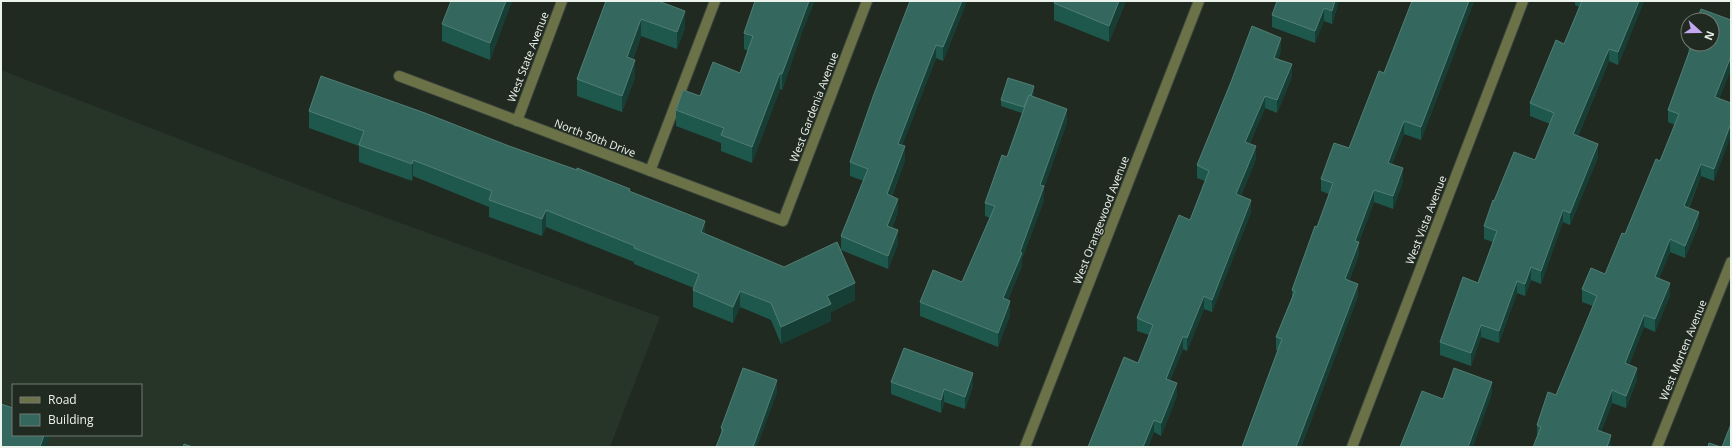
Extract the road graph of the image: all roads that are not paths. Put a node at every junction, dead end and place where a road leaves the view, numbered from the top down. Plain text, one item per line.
1 (562, 1) edge
2 (716, 1) edge
3 (867, 1) edge
4 (1199, 1) edge
5 (1523, 1) edge
6 (399, 76) dead end
7 (516, 121) junction
8 (650, 171) junction
9 (783, 221) joint
10 (1731, 262) edge
11 (1025, 447) edge
12 (1352, 447) edge
13 (1657, 447) edge

1 - 7 street, West State Avenue
2 - 8 street
3 - 9 street, West Gardenia Avenue
4 - 11 street, West Orangewood Avenue
5 - 12 street, West Vista Avenue
6 - 7 street, North 50th Drive
7 - 8 street, North 50th Drive
8 - 9 street, North 50th Drive
10 - 13 street, West Morten Avenue

